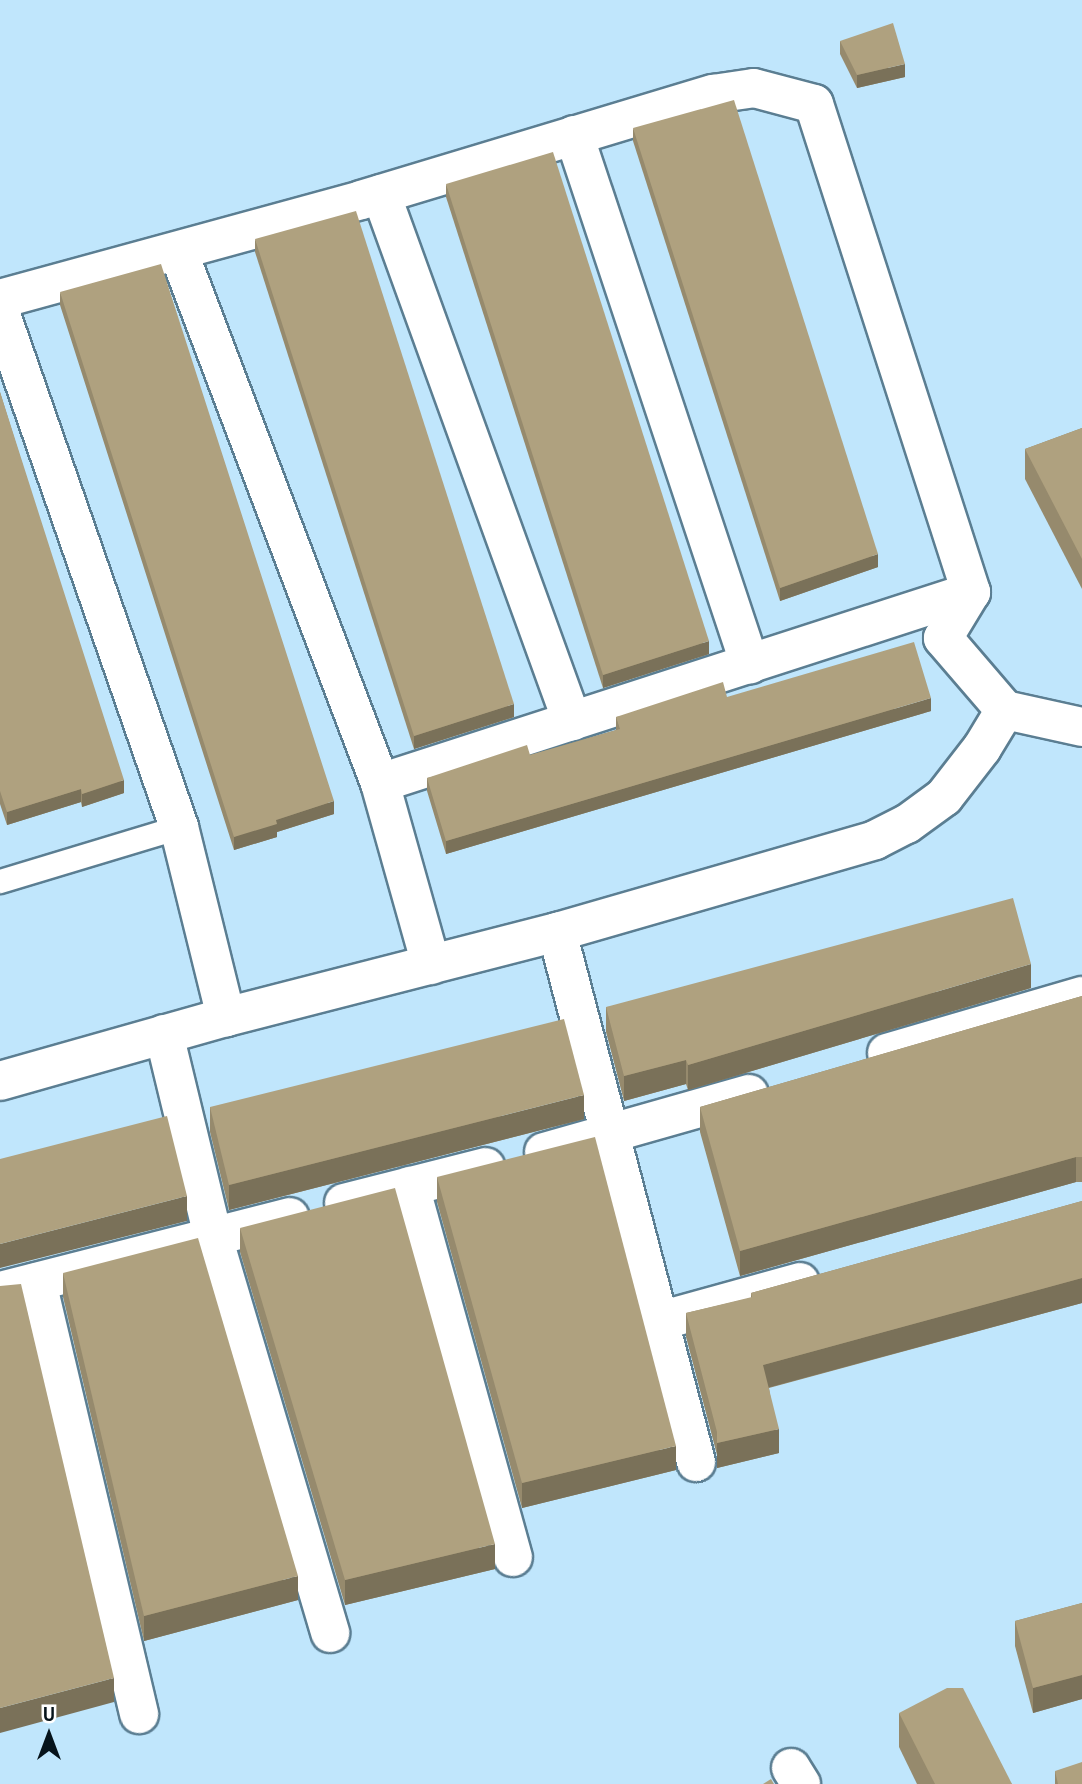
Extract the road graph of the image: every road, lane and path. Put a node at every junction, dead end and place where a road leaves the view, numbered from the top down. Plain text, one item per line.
1 (573, 135) junction
2 (381, 194) junction
3 (178, 251) junction
4 (0, 299) edge
5 (0, 312) edge
6 (971, 592) junction
7 (750, 665) junction
8 (1005, 709) junction
9 (572, 721) junction
10 (1082, 727) edge
11 (380, 783) junction
12 (179, 827) junction
13 (0, 881) edge
14 (558, 932) junction
15 (431, 965) junction
16 (1082, 996) edge
17 (226, 1017) junction
18 (164, 1034) junction
19 (859, 1061) edge
20 (0, 1082) edge
21 (781, 1084) edge
22 (611, 1135) junction
23 (410, 1186) junction
24 (213, 1237) junction
25 (831, 1273) edge
26 (37, 1282) junction
27 (0, 1292) edge
28 (659, 1321) junction
29 (696, 1462) dead end
30 (513, 1557) dead end
31 (330, 1633) dead end
32 (139, 1714) dead end

1 - 2 street
1 - 6 street
1 - 7 street
2 - 3 street
2 - 9 street
3 - 4 street
3 - 11 street
5 - 12 street
6 - 7 street
6 - 8 street
7 - 9 street
8 - 10 street
8 - 14 street
9 - 11 street
11 - 15 street
12 - 13 lane
12 - 17 street
14 - 15 street
14 - 22 street
15 - 17 street
16 - 19 street
17 - 18 street
18 - 20 street
18 - 24 street
21 - 22 street
22 - 23 street
22 - 28 street
23 - 24 street
23 - 30 street
24 - 26 street
24 - 31 street
25 - 28 street
26 - 27 street
26 - 32 street
28 - 29 street

